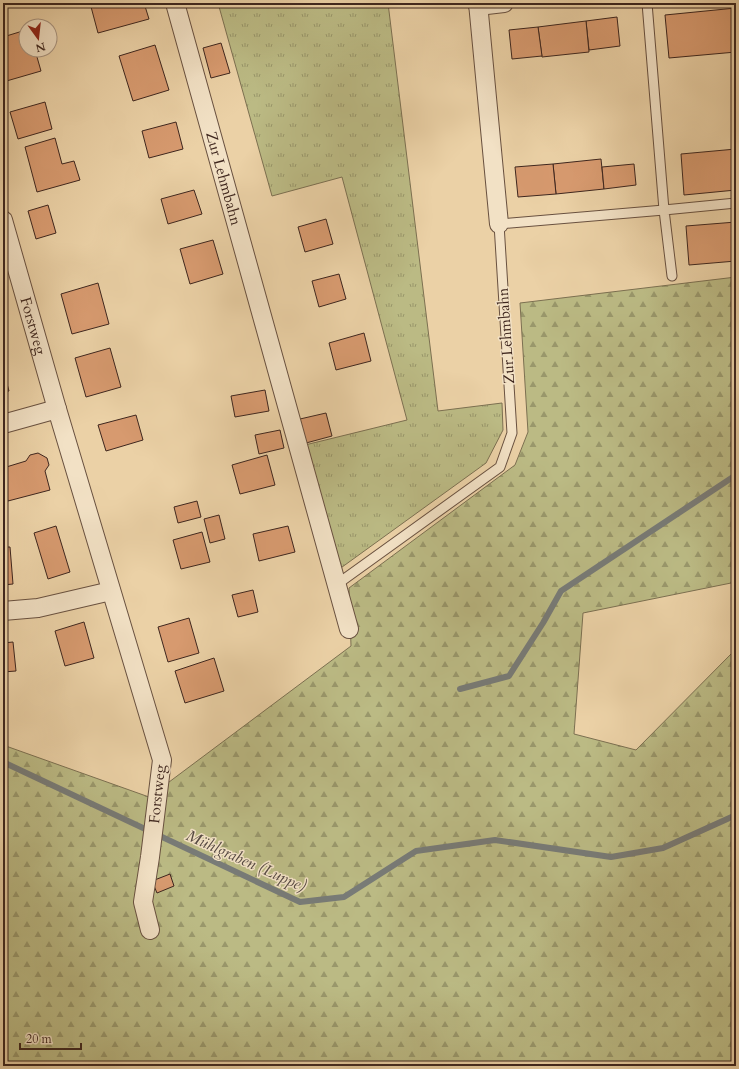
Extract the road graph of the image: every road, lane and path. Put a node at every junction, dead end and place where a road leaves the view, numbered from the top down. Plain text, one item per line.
1 (175, 3) edge
2 (504, 3) edge
3 (647, 3) edge
4 (478, 4) edge
5 (736, 203) edge
6 (664, 210) junction
7 (3, 220) edge
8 (499, 224) junction
9 (672, 276) dead end
10 (57, 409) junction
11 (3, 424) edge
12 (336, 585) junction
13 (111, 591) junction
14 (3, 611) edge
15 (349, 629) dead end
16 (150, 930) dead end

1 - 12 street, Zur Lehmbahn
2 - 4 street
3 - 6 lane
4 - 8 street, Zur Lehmbahn
5 - 6 lane
6 - 8 lane
6 - 9 lane
7 - 10 street, Forstweg
8 - 12 lane, Zur Lehmbahn
10 - 11 street
10 - 13 street, Forstweg
12 - 15 street, Zur Lehmbahn
13 - 14 street
13 - 16 street, Forstweg

